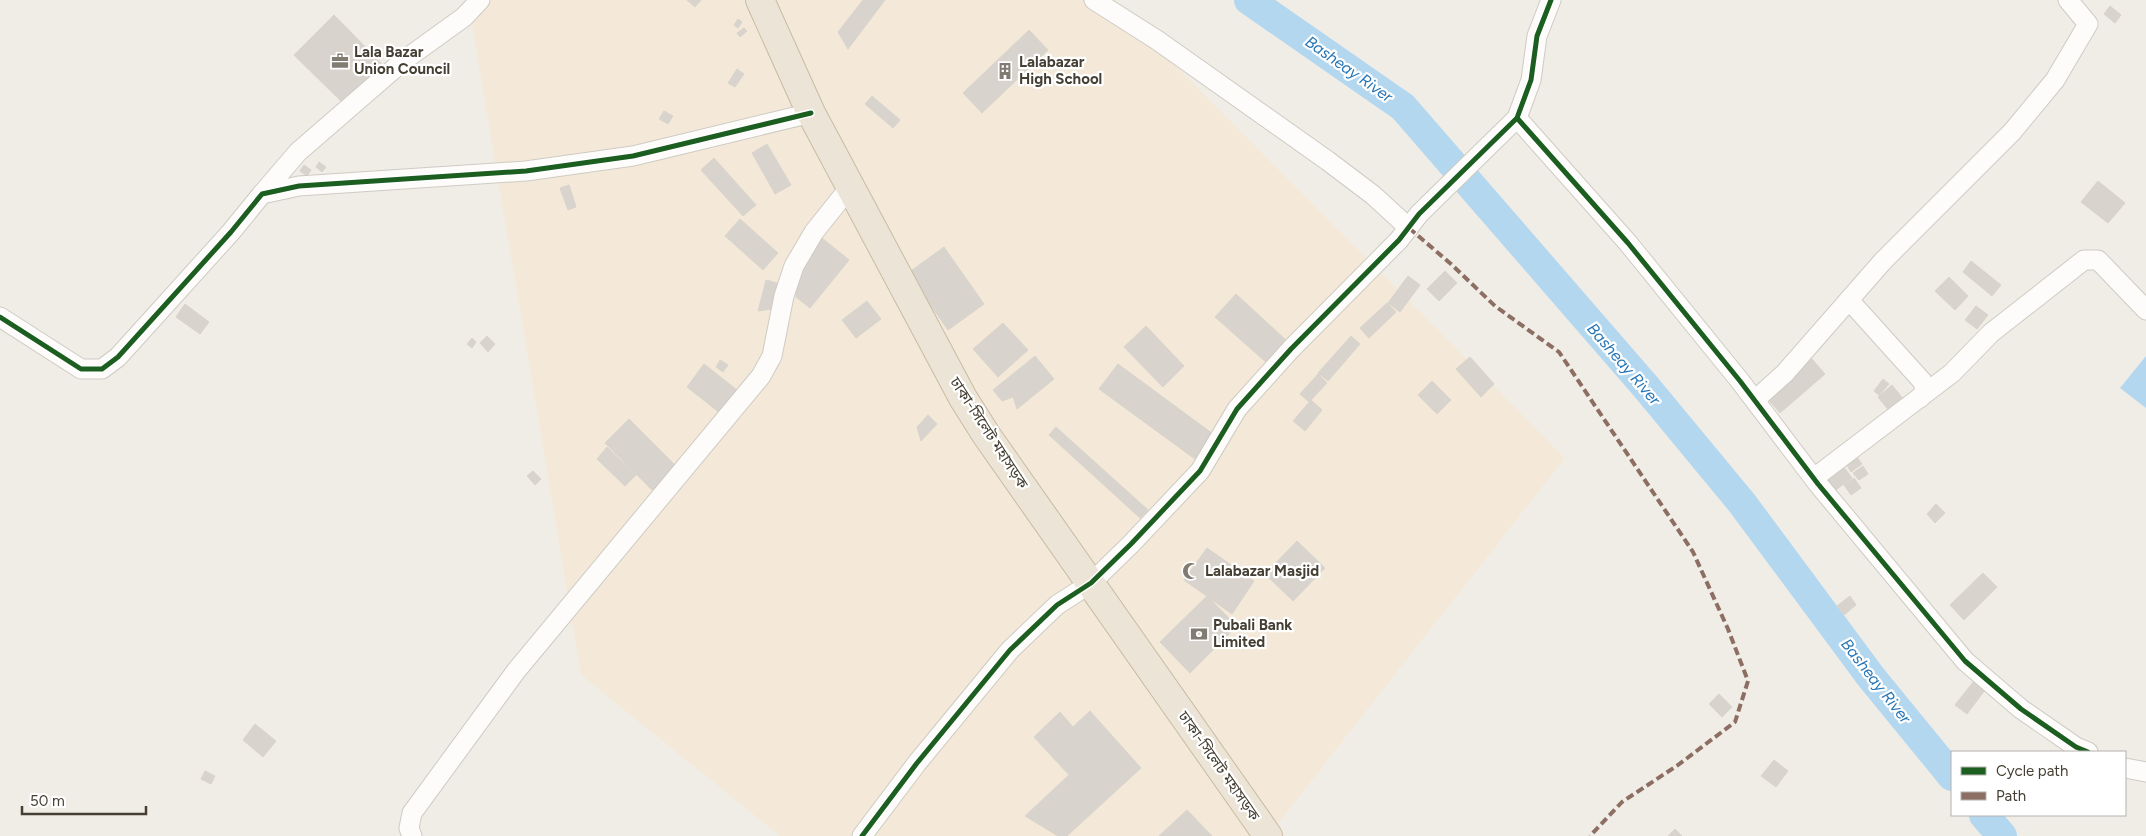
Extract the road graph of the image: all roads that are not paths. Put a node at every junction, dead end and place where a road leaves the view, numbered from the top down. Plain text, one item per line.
1 (480, 0) edge
2 (760, 0) edge
3 (1094, 0) edge
4 (1551, 0) edge
5 (2068, 0) edge
6 (811, 112) junction
7 (1517, 118) junction
8 (850, 187) junction
9 (262, 194) junction
10 (1414, 221) junction
11 (1849, 300) junction
12 (2146, 310) edge
13 (0, 317) edge
14 (1920, 398) junction
15 (1755, 400) junction
16 (1814, 478) junction
17 (1091, 583) junction
18 (2086, 751) edge
19 (2126, 768) edge
20 (2146, 772) edge
21 (412, 836) edge
22 (862, 836) edge
23 (1268, 836) edge

1 - 9 street
2 - 6 highway, ঢাকা-সিলেট মহাসড়ক
3 - 10 street
4 - 7 street
5 - 11 street
6 - 8 highway, ঢাকা-সিলেট মহাসড়ক
6 - 9 street
7 - 10 street
7 - 15 street
8 - 17 highway, ঢাকা-সিলেট মহাসড়ক
8 - 21 street
9 - 13 street
10 - 17 street
11 - 14 street
11 - 15 street
12 - 14 street
14 - 16 street
15 - 16 street
16 - 18 street
17 - 22 street
17 - 23 highway, ঢাকা-সিলেট মহাসড়ক
19 - 20 street

